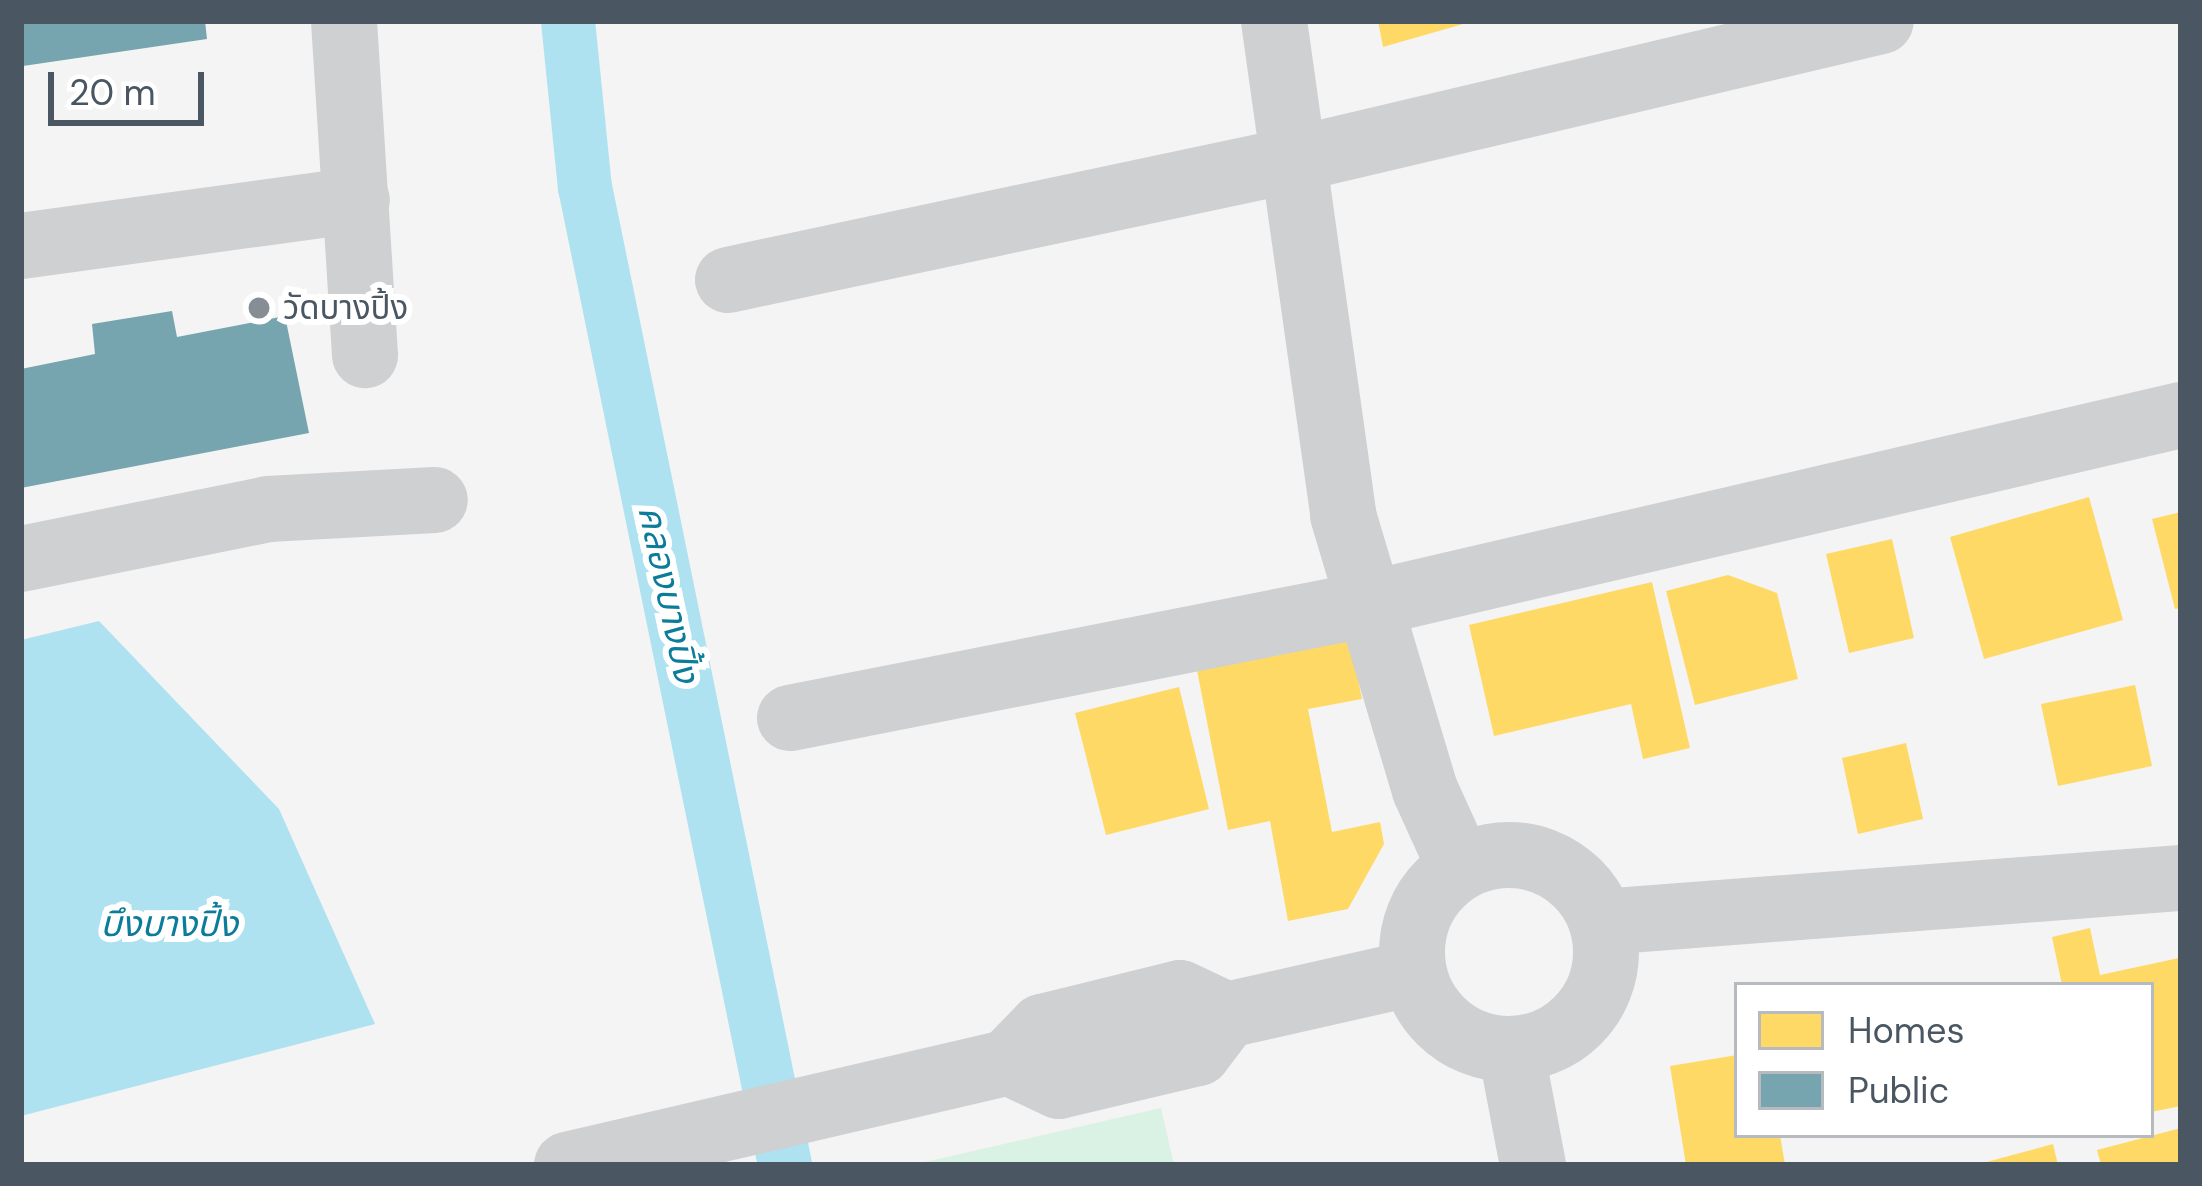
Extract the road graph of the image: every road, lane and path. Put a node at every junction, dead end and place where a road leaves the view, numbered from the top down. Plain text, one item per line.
1 (344, 21) edge
2 (1274, 21) edge
3 (1881, 21) edge
4 (1288, 161) junction
5 (357, 200) junction
6 (21, 246) edge
7 (728, 280) dead end
8 (365, 356) dead end
9 (2181, 415) edge
10 (435, 500) dead end
11 (21, 559) edge
12 (1369, 604) junction
13 (790, 718) dead end
14 (1460, 867) junction
15 (2181, 878) edge
16 (1602, 922) junction
17 (1413, 973) junction
18 (1511, 1049) junction
19 (567, 1165) edge
20 (1533, 1165) edge

1 - 5 street
2 - 4 street
3 - 4 street
4 - 7 street
4 - 12 street
5 - 6 street
5 - 8 street
9 - 12 street
10 - 11 street
12 - 13 street
12 - 14 street
14 - 16 street
14 - 17 street
15 - 16 street
16 - 18 street
17 - 18 street
17 - 19 street
18 - 20 street

